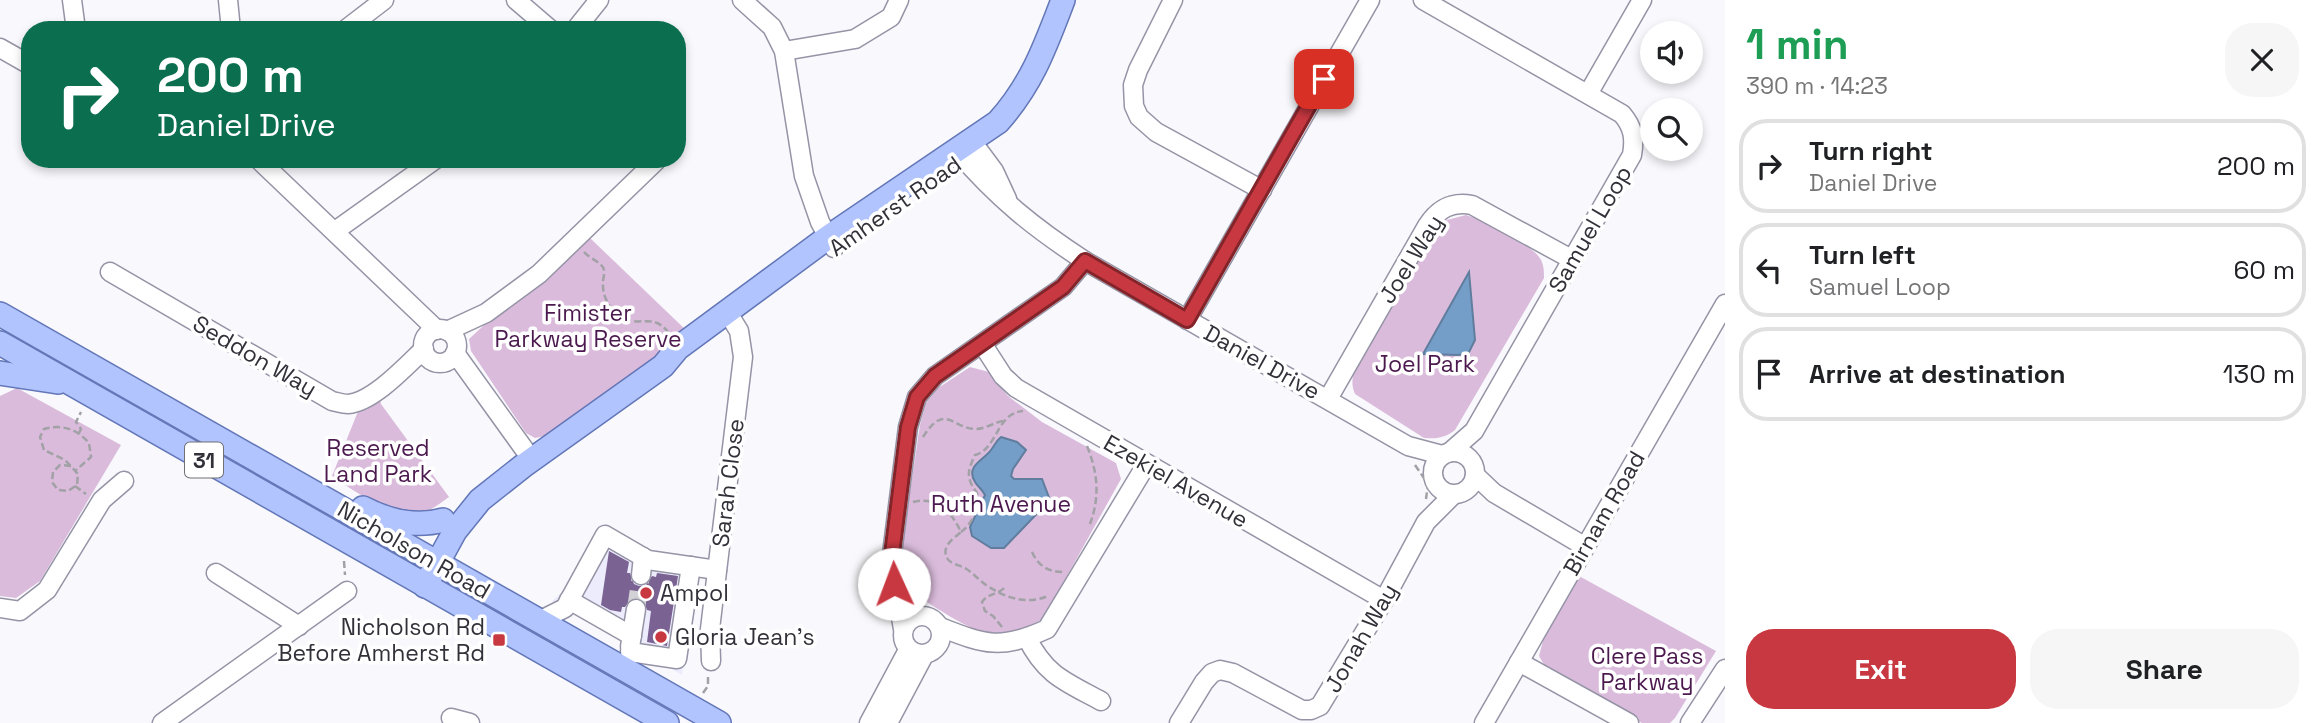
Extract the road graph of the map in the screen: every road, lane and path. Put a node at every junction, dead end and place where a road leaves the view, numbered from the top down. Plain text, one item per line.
1 (72, 0) edge
2 (228, 0) edge
3 (384, 0) edge
4 (516, 0) edge
5 (599, 0) edge
6 (742, 0) edge
7 (899, 0) edge
8 (1063, 0) edge
9 (1073, 0) edge
10 (1172, 0) edge
11 (1370, 0) edge
12 (1423, 0) edge
13 (1642, 0) edge
14 (75, 21) edge
15 (230, 21) edge
16 (357, 21) edge
17 (540, 21) edge
18 (582, 21) edge
19 (0, 48) edge
20 (784, 51) junction
21 (21, 60) edge
22 (1588, 94) junction
23 (967, 149) junction
24 (268, 168) edge
25 (423, 168) edge
26 (649, 168) edge
27 (1262, 190) junction
28 (335, 231) junction
29 (837, 238) junction
30 (573, 240) junction
31 (1573, 260) junction
32 (1085, 261) junction
33 (110, 272) dead end
34 (1725, 304) edge
35 (7, 318) edge
36 (731, 318) junction
37 (1187, 320) junction
38 (669, 334) dead end
39 (440, 345) junction
40 (983, 345) junction
41 (1, 346) edge
42 (0, 373) edge
43 (71, 384) junction
44 (1328, 399) junction
45 (81, 412) dead end
46 (1029, 413) dead end
47 (1004, 422) junction
48 (1474, 431) junction
49 (78, 433) junction
50 (922, 439) dead end
51 (1086, 445) dead end
52 (1409, 452) junction
53 (1446, 454) junction
54 (528, 463) junction
55 (1146, 465) junction
56 (71, 466) junction
57 (268, 466) junction
58 (75, 471) junction
59 (1434, 479) junction
60 (1467, 480) junction
61 (124, 481) dead end
62 (480, 500) junction
63 (1430, 503) junction
64 (977, 507) junction
65 (912, 512) dead end
66 (950, 516) junction
67 (443, 520) junction
68 (1426, 522) junction
69 (961, 531) junction
70 (1086, 533) dead end
71 (1584, 546) junction
72 (1032, 552) dead end
73 (346, 555) dead end
74 (428, 559) junction
75 (691, 566) junction
76 (717, 570) junction
77 (216, 573) dead end
78 (1059, 580) dead end
79 (416, 582) junction
80 (1006, 586) dead end
81 (1054, 589) dead end
82 (347, 591) joint
83 (1000, 592) junction
84 (896, 593) junction
85 (569, 600) junction
86 (1384, 600) junction
87 (0, 608) edge
88 (636, 609) tunnel mouth
89 (918, 615) junction
90 (539, 621) junction
91 (299, 626) junction
92 (904, 629) junction
93 (939, 635) junction
94 (1027, 638) junction
95 (1005, 643) junction
96 (916, 652) junction
97 (630, 653) junction
98 (711, 661) joint
99 (1519, 662) junction
100 (1725, 669) edge
101 (1101, 701) dead end
102 (709, 717) edge
103 (451, 718) dead end
104 (162, 723) edge
105 (470, 723) edge
106 (667, 723) edge
107 (869, 723) edge
108 (888, 723) edge
109 (1179, 723) edge
110 (1484, 723) edge
111 (1629, 723) edge
112 (1690, 723) edge

1 - 14 street
2 - 15 street
3 - 16 street
4 - 17 street
5 - 18 street
6 - 20 street
7 - 20 street
8 - 23 main road, Amherst Road
9 - 23 main road, Amherst Road
10 - 27 street
11 - 27 street
12 - 22 street, Samuel Loop
13 - 22 street
19 - 21 street
20 - 29 street
22 - 31 street, Samuel Loop
23 - 29 main road, Amherst Road
23 - 32 street, Daniel Drive
24 - 28 street
25 - 28 street
26 - 30 street, Seddon Way
27 - 37 street
28 - 39 street
29 - 36 main road, Amherst Road
30 - 38 path
30 - 39 street, Seddon Way
31 - 44 street, Joel Way
31 - 48 street, Samuel Loop
32 - 37 street, Daniel Drive
32 - 40 street
33 - 39 street, Seddon Way
34 - 71 street, Birnam Road
35 - 41 street
35 - 57 main road, Nicholson Road / 31
36 - 54 main road, Amherst Road
36 - 76 street, Sarah Close
37 - 44 street, Daniel Drive
39 - 54 street
40 - 55 street, Ezekiel Avenue
40 - 84 street
41 - 43 main road, Nicholson Road / 31
42 - 43 main road
43 - 79 main road, Nicholson Road / 31
44 - 52 street, Daniel Drive
45 - 49 path
46 - 47 path
47 - 50 path
47 - 64 path
48 - 53 street, Samuel Loop
48 - 60 street, Samuel Loop
49 - 56 path
49 - 58 path
51 - 70 path
52 - 53 street, Daniel Drive
52 - 59 street, Daniel Drive
52 - 63 path
53 - 59 street
53 - 60 street, Daniel Drive
54 - 62 main road, Amherst Road
55 - 86 street, Ezekiel Avenue
55 - 94 street
56 - 58 path
56 - 58 path
57 - 67 main road
57 - 74 main road, Nicholson Road / 31
59 - 60 street, Daniel Drive
59 - 63 street, Jonah Way
60 - 68 street, Jonah Way
60 - 71 street, Daniel Drive
61 - 87 street
62 - 67 main road, Amherst Road
62 - 74 main road, Amherst Road
63 - 68 street, Jonah Way
64 - 66 path
64 - 69 path
65 - 66 path
66 - 69 path
67 - 74 main road, Amherst Road
68 - 86 street, Jonah Way
69 - 83 path
71 - 99 street, Birnam Road
72 - 78 path
73 - 82 path
74 - 79 main road, Amherst Road
74 - 90 main road, Nicholson Road / 31
75 - 76 street
75 - 85 street
75 - 97 street
76 - 98 street, Sarah Close
77 - 91 street
79 - 106 main road, Nicholson Road / 31
80 - 83 path
81 - 83 path
82 - 91 street
83 - 95 path
84 - 89 street
84 - 92 street
85 - 90 street
85 - 97 street
86 - 109 street, Jonah Way
88 - 97 street
89 - 92 street
89 - 93 street
90 - 97 main road, Nicholson Road / 31
91 - 104 street
92 - 96 street
93 - 95 street
93 - 96 street
94 - 95 street
94 - 101 street
96 - 107 street
96 - 108 street
97 - 102 main road, Nicholson Road / 31
98 - 102 path
99 - 110 street, Birnam Road
99 - 111 street
100 - 112 street
103 - 105 street

